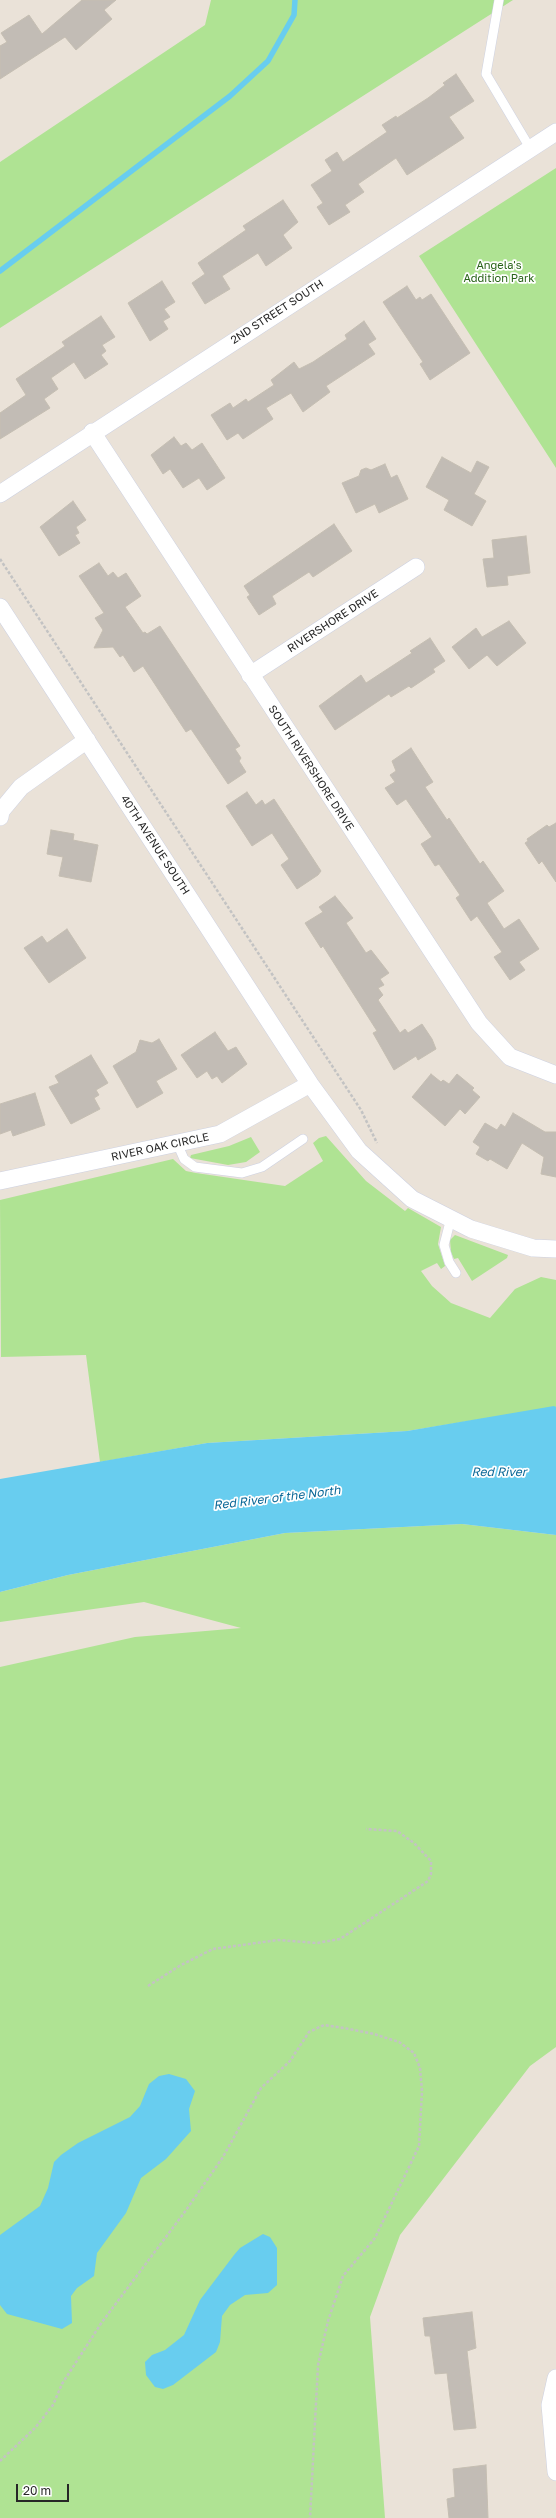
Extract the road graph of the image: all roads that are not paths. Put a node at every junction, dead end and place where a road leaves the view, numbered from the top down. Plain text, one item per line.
1 (499, 0) edge
2 (556, 132) edge
3 (530, 148) junction
4 (92, 432) junction
5 (0, 494) edge
6 (416, 567) dead end
7 (0, 606) edge
8 (250, 675) junction
9 (87, 740) junction
10 (0, 818) edge
11 (556, 1075) edge
12 (310, 1084) junction
13 (302, 1139) dead end
14 (177, 1143) junction
15 (0, 1181) edge
16 (451, 1218) junction
17 (556, 1249) edge
18 (456, 1273) dead end
19 (556, 2378) edge
20 (556, 2472) edge

1 - 3 lane
2 - 3 street, 2ND STREET SOUTH
3 - 4 street, 2ND STREET SOUTH
4 - 5 street, 2ND STREET SOUTH
4 - 8 street, SOUTH RIVERSHORE DRIVE
6 - 8 street, RIVERSHORE DRIVE
7 - 9 street, 40TH AVENUE SOUTH
8 - 11 street, SOUTH RIVERSHORE DRIVE
9 - 10 street
9 - 12 street, 40TH AVENUE SOUTH
12 - 14 street, RIVER OAK CIRCLE
12 - 16 street, 40TH AVENUE SOUTH
13 - 14 lane
14 - 15 street, RIVER OAK CIRCLE
16 - 17 street, 40TH AVENUE SOUTH
16 - 18 lane
19 - 20 street

